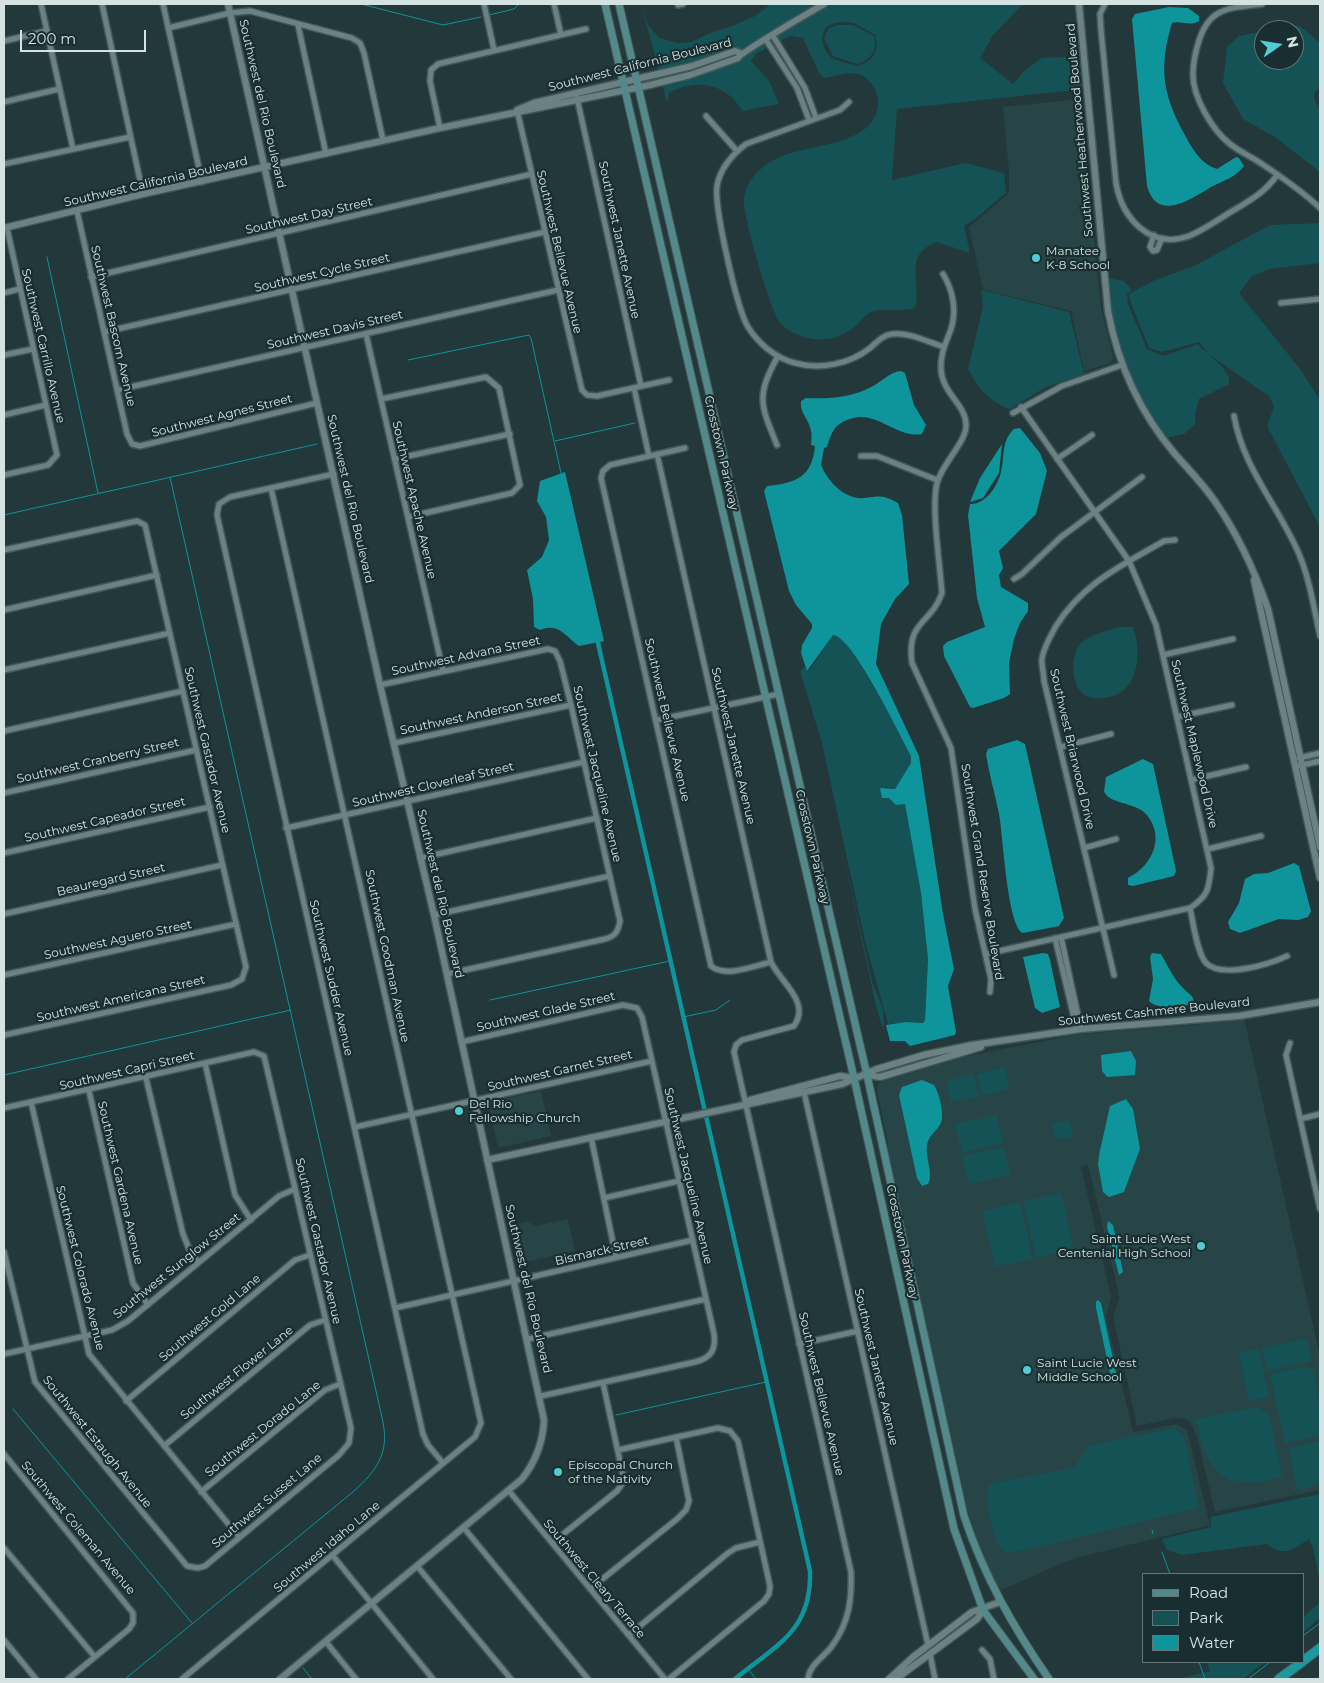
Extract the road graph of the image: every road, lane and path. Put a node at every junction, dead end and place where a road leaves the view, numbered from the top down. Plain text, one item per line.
1 (41, 4) edge
2 (102, 4) edge
3 (163, 4) edge
4 (228, 4) edge
5 (484, 4) edge
6 (554, 4) edge
7 (605, 4) edge
8 (619, 4) edge
9 (824, 4) edge
10 (1079, 4) edge
11 (1105, 4) edge
12 (1262, 4) edge
13 (1224, 6) edge
14 (230, 13) junction
15 (298, 25) junction
16 (168, 28) junction
17 (586, 29) dead end
18 (46, 31) junction
19 (561, 35) junction
20 (773, 36) junction
21 (766, 40) junction
22 (4, 41) edge
23 (494, 50) junction
24 (740, 53) junction
25 (636, 78) junction
26 (623, 81) junction
27 (638, 87) junction
28 (59, 89) junction
29 (625, 89) junction
30 (577, 98) junction
31 (4, 102) edge
32 (849, 102) dead end
33 (517, 110) junction
34 (706, 116) dead end
35 (816, 118) junction
36 (809, 120) junction
37 (440, 128) junction
38 (130, 137) junction
39 (383, 140) junction
40 (73, 149) junction
41 (736, 151) junction
42 (326, 154) junction
43 (4, 164) edge
44 (265, 168) junction
45 (532, 174) junction
46 (1277, 175) junction
47 (202, 182) junction
48 (143, 194) junction
49 (1320, 208) edge
50 (77, 211) junction
51 (5, 228) edge
52 (545, 232) junction
53 (279, 234) junction
54 (1154, 235) junction
55 (1162, 238) junction
56 (944, 274) dead end
57 (92, 277) junction
58 (19, 289) junction
59 (292, 290) junction
60 (558, 290) junction
61 (4, 293) edge
62 (1320, 299) edge
63 (1281, 303) dead end
64 (104, 332) junction
65 (366, 334) junction
66 (305, 347) junction
67 (944, 347) junction
68 (33, 349) junction
69 (4, 355) edge
70 (778, 356) junction
71 (1122, 365) junction
72 (669, 380) dead end
73 (641, 386) junction
74 (634, 388) junction
75 (117, 390) junction
76 (380, 399) junction
77 (317, 403) junction
78 (46, 405) junction
79 (1021, 407) junction
80 (1013, 413) dead end
81 (4, 415) edge
82 (1234, 416) dead end
83 (510, 434) junction
84 (1092, 434) dead end
85 (132, 444) joint
86 (777, 445) dead end
87 (685, 448) dead end
88 (657, 454) junction
89 (649, 456) junction
90 (860, 456) dead end
91 (395, 458) junction
92 (1058, 459) junction
93 (334, 474) junction
94 (4, 475) edge
95 (1142, 477) dead end
96 (937, 480) junction
97 (271, 488) junction
98 (1096, 512) junction
99 (408, 517) junction
100 (1175, 540) dead end
101 (4, 550) edge
102 (1129, 561) junction
103 (157, 575) junction
104 (1014, 579) dead end
105 (4, 610) edge
106 (170, 633) junction
107 (1320, 636) edge
108 (1233, 639) dead end
109 (555, 652) joint
110 (1163, 655) junction
111 (4, 670) edge
112 (443, 671) junction
113 (380, 685) junction
114 (183, 691) junction
115 (779, 694) junction
116 (766, 697) junction
117 (572, 705) junction
118 (1232, 705) dead end
119 (714, 708) junction
120 (1177, 717) junction
121 (657, 720) junction
122 (4, 731) edge
123 (1111, 734) dead end
124 (394, 743) junction
125 (1061, 746) junction
126 (196, 750) junction
127 (1320, 753) edge
128 (1296, 758) junction
129 (1320, 761) edge
130 (584, 762) junction
131 (1298, 766) junction
132 (1246, 767) dead end
133 (1192, 780) junction
134 (4, 793) edge
135 (406, 800) junction
136 (210, 807) junction
137 (346, 816) junction
138 (597, 818) junction
139 (286, 828) junction
140 (1261, 836) dead end
141 (1116, 839) dead end
142 (1320, 847) edge
143 (1084, 848) junction
144 (1208, 849) junction
145 (4, 853) edge
146 (420, 858) junction
147 (222, 865) junction
148 (610, 876) junction
149 (1320, 878) edge
150 (1190, 908) junction
151 (4, 914) edge
152 (434, 915) junction
153 (236, 924) junction
154 (1102, 928) junction
155 (1058, 937) junction
156 (986, 954) junction
157 (1287, 956) dead end
158 (771, 962) junction
159 (446, 974) junction
160 (4, 975) edge
161 (1114, 975) dead end
162 (242, 979) joint
163 (990, 992) dead end
164 (1320, 1002) edge
165 (635, 1006) joint
166 (787, 1029) joint
167 (1082, 1029) junction
168 (4, 1035) edge
169 (461, 1042) junction
170 (1290, 1043) dead end
171 (254, 1052) joint
172 (652, 1061) junction
173 (206, 1063) junction
174 (867, 1075) junction
175 (146, 1078) junction
176 (854, 1078) junction
177 (89, 1091) junction
178 (804, 1092) junction
179 (474, 1101) junction
180 (31, 1102) junction
181 (744, 1103) junction
182 (4, 1108) edge
183 (1320, 1114) edge
184 (411, 1115) junction
185 (1300, 1119) junction
186 (666, 1120) junction
187 (355, 1127) junction
188 (591, 1137) junction
189 (488, 1160) junction
190 (679, 1181) junction
191 (295, 1189) junction
192 (604, 1198) junction
193 (1320, 1209) edge
194 (251, 1220) junction
195 (693, 1240) junction
196 (4, 1252) edge
197 (310, 1255) junction
198 (616, 1257) junction
199 (198, 1262) junction
200 (515, 1281) junction
201 (453, 1294) junction
202 (706, 1298) junction
203 (148, 1305) junction
204 (395, 1308) junction
205 (325, 1320) junction
206 (858, 1331) junction
207 (84, 1336) junction
208 (528, 1339) junction
209 (800, 1344) junction
210 (26, 1350) junction
211 (4, 1354) edge
212 (340, 1384) junction
213 (603, 1384) junction
214 (541, 1396) junction
215 (126, 1401) junction
216 (481, 1427) joint
217 (676, 1437) junction
218 (349, 1443) joint
219 (164, 1446) junction
220 (618, 1450) junction
221 (4, 1454) edge
222 (444, 1463) junction
223 (509, 1490) junction
224 (201, 1492) junction
225 (464, 1528) junction
226 (239, 1538) junction
227 (760, 1542) junction
228 (552, 1543) junction
229 (4, 1548) edge
230 (333, 1556) junction
231 (417, 1566) junction
232 (193, 1568) joint
233 (590, 1589) junction
234 (1000, 1602) junction
235 (371, 1605) junction
236 (983, 1610) junction
237 (629, 1635) junction
238 (4, 1640) edge
239 (326, 1642) junction
240 (928, 1645) junction
241 (1320, 1648) edge
242 (982, 1650) dead end
243 (930, 1654) junction
244 (95, 1657) junction
245 (1304, 1661) edge
246 (1302, 1663) edge
247 (36, 1679) edge
248 (68, 1679) edge
249 (182, 1679) edge
250 (280, 1679) edge
251 (356, 1679) edge
252 (433, 1679) edge
253 (511, 1679) edge
254 (588, 1679) edge
255 (665, 1679) edge
256 (668, 1679) edge
257 (808, 1679) edge
258 (889, 1679) edge
259 (896, 1679) edge
260 (935, 1679) edge
261 (994, 1679) edge
262 (1034, 1679) edge
263 (1049, 1679) edge
264 (1279, 1679) edge

1 - 18 street
2 - 38 street
3 - 16 street
4 - 14 street, Southwest del Rio Boulevard
5 - 23 street
6 - 19 street
7 - 26 main road, Crosstown Parkway
8 - 25 main road, Crosstown Parkway
9 - 20 street, Southwest California Boulevard
10 - 71 street, Southwest Heatherwood Boulevard
11 - 54 street
12 - 13 street
13 - 46 street
14 - 15 street
14 - 16 street
14 - 44 street, Southwest del Rio Boulevard
15 - 39 street
15 - 42 street
16 - 47 street
17 - 19 street
18 - 22 street
18 - 28 street
19 - 23 street
20 - 21 street, Southwest California Boulevard
20 - 35 street
21 - 24 street, Southwest California Boulevard
21 - 36 street
23 - 37 street
24 - 25 street, Southwest California Boulevard
24 - 27 street, Southwest California Boulevard
25 - 26 street, Southwest California Boulevard
25 - 27 main road, Crosstown Parkway
26 - 29 main road, Crosstown Parkway
26 - 33 street, Southwest California Boulevard
27 - 29 street, Southwest California Boulevard
27 - 115 main road, Crosstown Parkway
28 - 31 street
28 - 40 street
29 - 30 street, Southwest California Boulevard
29 - 116 main road, Crosstown Parkway
30 - 33 street, Southwest California Boulevard
30 - 73 street, Southwest Janette Avenue
32 - 35 street
33 - 37 street, Southwest California Boulevard
33 - 45 street, Southwest Bellevue Avenue
34 - 41 street
35 - 36 street
36 - 41 street
37 - 39 street, Southwest California Boulevard
38 - 40 street
38 - 48 street
39 - 42 street, Southwest California Boulevard
40 - 43 street
41 - 70 street
42 - 44 street, Southwest California Boulevard
44 - 47 street, Southwest California Boulevard
44 - 53 street, Southwest del Rio Boulevard
45 - 52 street, Southwest Bellevue Avenue
45 - 53 street, Southwest Day Street
46 - 49 street
46 - 55 street
47 - 48 street, Southwest California Boulevard
48 - 50 street, Southwest California Boulevard
50 - 51 street, Southwest California Boulevard
50 - 57 street, Southwest Bascom Avenue
51 - 58 street, Southwest Carrillo Avenue
52 - 59 street, Southwest Cycle Street
52 - 60 street, Southwest Bellevue Avenue
53 - 57 street, Southwest Day Street
53 - 59 street, Southwest del Rio Boulevard
54 - 55 street
54 - 55 street
56 - 67 street
57 - 64 street, Southwest Bascom Avenue
58 - 61 street
58 - 68 street, Southwest Carrillo Avenue
59 - 64 street, Southwest Cycle Street
59 - 66 street, Southwest del Rio Boulevard
60 - 65 street, Southwest Davis Street
60 - 74 street, Southwest Bellevue Avenue
62 - 63 street
64 - 75 street, Southwest Bascom Avenue
65 - 66 street, Southwest Davis Street
65 - 76 street, Southwest Apache Avenue
66 - 75 street, Southwest Davis Street
66 - 77 street, Southwest del Rio Boulevard
67 - 70 street
67 - 96 street, Southwest Grand Reserve Boulevard
68 - 69 street
68 - 78 street, Southwest Carrillo Avenue
70 - 86 street
71 - 79 street
71 - 128 street, Southwest Heatherwood Boulevard
72 - 73 street
73 - 74 street
74 - 89 street
75 - 85 street, Southwest Bascom Avenue
76 - 83 street
76 - 91 street, Southwest Apache Avenue
77 - 85 street, Southwest Agnes Street
77 - 93 street, Southwest del Rio Boulevard
78 - 81 street
78 - 94 street, Southwest Carrillo Avenue
79 - 80 street
79 - 92 street, Southwest Maplewood Drive
82 - 107 street
83 - 91 street
83 - 99 street
84 - 92 street
87 - 88 street
88 - 89 street
88 - 119 street, Southwest Janette Avenue
89 - 121 street, Southwest Bellevue Avenue
90 - 96 street
91 - 99 street, Southwest Apache Avenue
92 - 98 street, Southwest Maplewood Drive
93 - 97 street
93 - 113 street, Southwest del Rio Boulevard
95 - 98 street
96 - 156 street, Southwest Grand Reserve Boulevard
97 - 137 street, Southwest Goodman Avenue
97 - 139 street, Southwest Sudder Avenue
98 - 102 street, Southwest Maplewood Drive
98 - 104 street
99 - 112 street, Southwest Apache Avenue
100 - 102 street, Southwest Briarwood Drive
101 - 103 street, Southwest Gastador Avenue
102 - 110 street, Southwest Maplewood Drive
102 - 125 street, Southwest Briarwood Drive
103 - 105 street
103 - 106 street, Southwest Gastador Avenue
106 - 111 street
106 - 114 street, Southwest Gastador Avenue
108 - 110 street
109 - 112 street, Southwest Advana Street
109 - 117 street, Southwest Jacqueline Avenue
110 - 120 street, Southwest Maplewood Drive
112 - 113 street, Southwest Advana Street
113 - 124 street, Southwest del Rio Boulevard
114 - 122 street
114 - 126 street, Southwest Gastador Avenue
115 - 116 street
115 - 174 main road, Crosstown Parkway
116 - 119 street
116 - 176 main road, Crosstown Parkway
117 - 124 street, Southwest Anderson Street
117 - 130 street, Southwest Jacqueline Avenue
118 - 120 street
119 - 121 street
119 - 158 street, Southwest Janette Avenue
120 - 133 street, Southwest Maplewood Drive
121 - 158 street, Southwest Bellevue Avenue
123 - 125 street
124 - 135 street, Southwest del Rio Boulevard
125 - 143 street, Southwest Briarwood Drive
126 - 134 street, Southwest Cranberry Street
126 - 136 street, Southwest Gastador Avenue
127 - 128 street
128 - 131 street, Southwest Heatherwood Boulevard
129 - 131 street
130 - 135 street, Southwest Cloverleaf Street
130 - 138 street, Southwest Jacqueline Avenue
131 - 142 street, Southwest Heatherwood Boulevard
131 - 149 street, Southwest Heatherwood Boulevard
132 - 133 street
133 - 144 street, Southwest Maplewood Drive
135 - 137 street, Southwest Cloverleaf Street
135 - 146 street, Southwest del Rio Boulevard
136 - 145 street, Southwest Capeador Street
136 - 147 street, Southwest Gastador Avenue
137 - 139 street, Southwest Cloverleaf Street
137 - 184 street, Southwest Goodman Avenue
138 - 146 street
138 - 148 street, Southwest Jacqueline Avenue
139 - 187 street, Southwest Sudder Avenue
140 - 144 street
141 - 143 street
143 - 154 street, Southwest Briarwood Drive
144 - 150 street, Southwest Maplewood Drive
146 - 152 street, Southwest del Rio Boulevard
147 - 151 street, Beauregard Street
147 - 153 street, Southwest Gastador Avenue
148 - 152 street
148 - 159 street, Southwest Jacqueline Avenue
150 - 154 street
150 - 157 street
152 - 159 street, Southwest del Rio Boulevard
153 - 160 street, Southwest Aguero Street
153 - 162 street, Southwest Gastador Avenue
154 - 155 street
154 - 161 street, Southwest Briarwood Drive
155 - 156 street
155 - 167 street
156 - 163 street, Southwest Grand Reserve Boulevard
158 - 166 street, Southwest Janette Avenue
159 - 169 street, Southwest del Rio Boulevard
162 - 168 street, Southwest Americana Street
164 - 167 street, Southwest Cashmere Boulevard
165 - 169 street, Southwest Glade Street
165 - 172 street, Southwest Jacqueline Avenue
166 - 181 street, Southwest Bellevue Avenue
167 - 174 street, Southwest Cashmere Boulevard
169 - 179 street, Southwest del Rio Boulevard
170 - 185 street
171 - 173 street, Southwest Capri Street
171 - 191 street, Southwest Gastador Avenue
172 - 179 street, Southwest Garnet Street
172 - 186 street, Southwest Jacqueline Avenue
173 - 175 street, Southwest Capri Street
173 - 194 street
174 - 176 street, Southwest Cashmere Boulevard
174 - 234 main road, Crosstown Parkway
175 - 177 street, Southwest Capri Street
175 - 199 street
176 - 178 street, Southwest Cashmere Boulevard
176 - 181 street, Southwest Cashmere Boulevard
176 - 236 main road, Crosstown Parkway
177 - 180 street, Southwest Capri Street
177 - 203 street, Southwest Gardena Avenue
178 - 181 street, Southwest Cashmere Boulevard
178 - 206 street, Southwest Janette Avenue
179 - 184 street, Southwest Garnet Street
179 - 189 street, Southwest del Rio Boulevard
180 - 182 street, Southwest Capri Street
180 - 207 street, Southwest Colorado Avenue
181 - 186 street, Southwest Cashmere Boulevard
181 - 209 street, Southwest Bellevue Avenue
183 - 185 street
184 - 187 street, Southwest Garnet Street
184 - 201 street, Southwest Goodman Avenue
185 - 193 street
186 - 188 street, Southwest Cashmere Boulevard
186 - 190 street, Southwest Jacqueline Avenue
187 - 204 street, Southwest Sudder Avenue
188 - 189 street, Southwest Cashmere Boulevard
188 - 192 street
189 - 200 street, Southwest del Rio Boulevard
190 - 192 street
190 - 195 street, Southwest Jacqueline Avenue
191 - 194 street, Southwest Sunglow Street
191 - 197 street, Southwest Gastador Avenue
192 - 198 street
194 - 199 street, Southwest Sunglow Street
195 - 198 street, Bismarck Street
195 - 202 street, Southwest Jacqueline Avenue
196 - 210 street, Southwest Estaugh Avenue
197 - 205 street, Southwest Gastador Avenue
197 - 215 street, Southwest Gold Lane
198 - 200 street, Bismarck Street
199 - 203 street, Southwest Sunglow Street
200 - 201 street, Bismarck Street
200 - 208 street, Southwest del Rio Boulevard
201 - 204 street, Bismarck Street
201 - 216 street, Southwest Goodman Avenue
202 - 208 street
202 - 213 street, Southwest Jacqueline Avenue
203 - 207 street, Southwest Sunglow Street
204 - 222 street, Southwest Sudder Avenue
205 - 212 street, Southwest Gastador Avenue
205 - 219 street, Southwest Flower Lane
206 - 209 street
206 - 240 street, Southwest Janette Avenue
207 - 210 street, Southwest Sunglow Street
207 - 215 street, Southwest Colorado Avenue
208 - 214 street, Southwest del Rio Boulevard
209 - 257 street, Southwest Bellevue Avenue
210 - 211 street, Southwest Sunglow Street
210 - 232 street, Southwest Estaugh Avenue
212 - 218 street, Southwest Gastador Avenue
212 - 224 street, Southwest Dorado Lane
213 - 214 street
213 - 220 street
214 - 223 street, Southwest del Rio Boulevard
215 - 219 street, Southwest Colorado Avenue
216 - 222 street, Southwest Idaho Lane
217 - 220 street
217 - 227 street
217 - 233 street
218 - 226 street, Southwest Susset Lane
219 - 224 street, Southwest Colorado Avenue
220 - 228 street
221 - 244 street, Southwest Coleman Avenue
222 - 230 street, Southwest Idaho Lane
223 - 225 street, Southwest del Rio Boulevard
223 - 228 street, Southwest Cleary Terrace
224 - 226 street, Southwest Colorado Avenue
225 - 231 street, Southwest del Rio Boulevard
225 - 254 street
226 - 232 street, Southwest Susset Lane
227 - 237 street
227 - 256 street
228 - 233 street, Southwest Cleary Terrace
229 - 244 street
230 - 235 street
230 - 249 street, Southwest Idaho Lane
231 - 235 street, Southwest del Rio Boulevard
231 - 253 street
233 - 237 street, Southwest Cleary Terrace
234 - 236 street
234 - 263 main road, Crosstown Parkway
235 - 239 street, Southwest del Rio Boulevard
235 - 252 street
236 - 240 street
236 - 243 street
236 - 262 main road, Crosstown Parkway
237 - 255 street, Southwest Cleary Terrace
238 - 247 street
239 - 250 street, Southwest del Rio Boulevard
239 - 251 street
240 - 258 street
241 - 245 highway
242 - 261 street
243 - 259 street
243 - 260 street
244 - 248 street
246 - 264 highway

